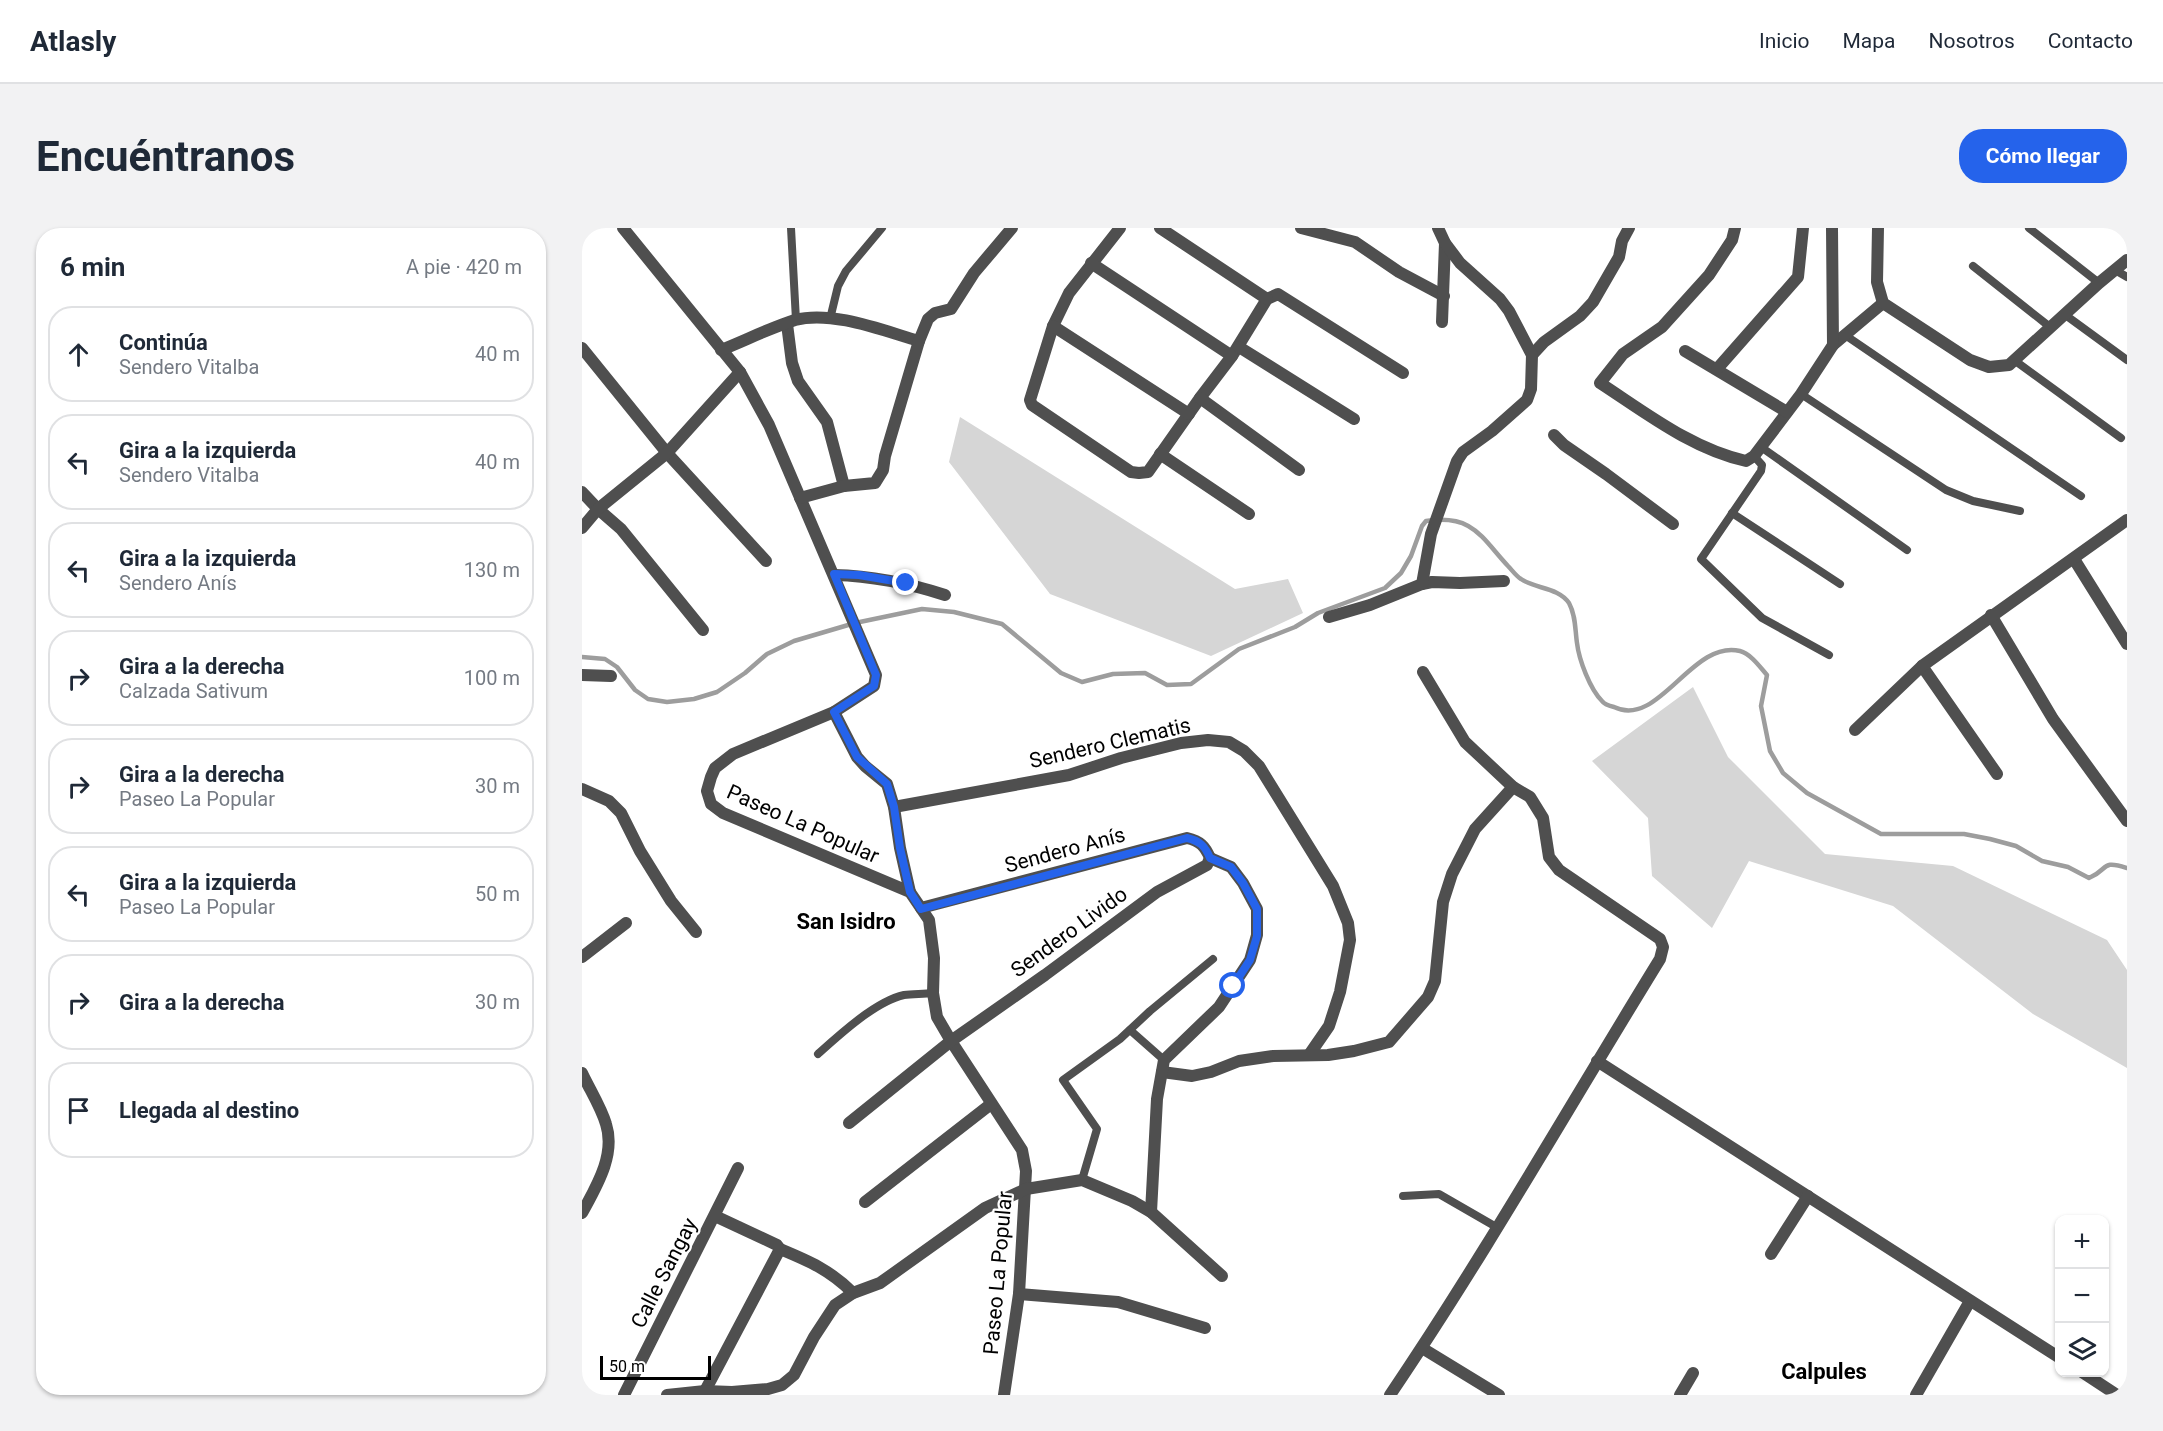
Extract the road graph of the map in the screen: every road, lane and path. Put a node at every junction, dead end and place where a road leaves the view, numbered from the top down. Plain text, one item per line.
1 (623, 228) edge
2 (791, 228) edge
3 (882, 228) edge
4 (1012, 228) edge
5 (1120, 228) edge
6 (1160, 228) edge
7 (1301, 228) edge
8 (1438, 228) edge
9 (1629, 228) edge
10 (1735, 228) edge
11 (1803, 228) edge
12 (1832, 228) edge
13 (1878, 228) edge
14 (2030, 228) edge
15 (1445, 243) junction
16 (2127, 260) edge
17 (1090, 263) junction
18 (1973, 266) dead end
19 (2115, 270) junction
20 (2127, 277) edge
21 (2099, 283) junction
22 (1444, 296) junction
23 (1267, 299) junction
24 (1883, 303) junction
25 (2064, 314) junction
26 (830, 319) junction
27 (791, 322) junction
28 (1442, 322) dead end
29 (1053, 326) junction
30 (2050, 327) junction
31 (1845, 335) junction
32 (919, 341) junction
33 (1833, 345) junction
34 (582, 348) edge
35 (721, 350) junction
36 (1685, 351) dead end
37 (1236, 352) junction
38 (1532, 355) junction
39 (2014, 360) junction
40 (2127, 360) edge
41 (1717, 369) junction
42 (741, 372) junction
43 (1403, 374) dead end
44 (1801, 394) junction
45 (1200, 398) junction
46 (1787, 412) junction
47 (1189, 414) junction
48 (1354, 419) dead end
49 (1554, 435) dead end
50 (2121, 438) dead end
51 (1758, 451) junction
52 (667, 453) junction
53 (1160, 454) junction
54 (1299, 470) dead end
55 (844, 486) junction
56 (582, 492) edge
57 (2081, 496) dead end
58 (800, 498) junction
59 (598, 509) junction
60 (2020, 511) dead end
61 (1732, 513) junction
62 (1249, 514) dead end
63 (2127, 520) edge
64 (1673, 524) dead end
65 (582, 528) edge
66 (1906, 550) dead end
67 (2074, 559) junction
68 (766, 561) dead end
69 (834, 574) junction
70 (1504, 581) dead end
71 (1422, 584) junction
72 (1840, 584) dead end
73 (945, 595) dead end
74 (1991, 615) junction
75 (1329, 617) dead end
76 (703, 630) dead end
77 (2127, 644) edge
78 (1829, 655) dead end
79 (1922, 666) junction
80 (1424, 672) dead end
81 (582, 675) edge
82 (611, 676) dead end
83 (834, 712) junction
84 (1856, 730) dead end
85 (1998, 774) dead end
86 (1513, 787) junction
87 (582, 789) edge
88 (894, 807) junction
89 (2127, 821) edge
90 (1210, 858) junction
91 (910, 892) junction
92 (921, 909) junction
93 (626, 922) dead end
94 (696, 932) dead end
95 (582, 957) edge
96 (1213, 959) dead end
97 (933, 993) junction
98 (1130, 1030) junction
99 (951, 1041) junction
100 (818, 1054) dead end
101 (1309, 1055) junction
102 (1597, 1061) junction
103 (1163, 1066) junction
104 (582, 1073) edge
105 (991, 1104) junction
106 (849, 1123) dead end
107 (738, 1168) dead end
108 (1082, 1180) junction
109 (1026, 1189) junction
110 (1403, 1196) dead end
111 (1808, 1196) junction
112 (865, 1202) dead end
113 (582, 1212) edge
114 (1151, 1212) junction
115 (715, 1216) junction
116 (1498, 1228) junction
117 (780, 1249) junction
118 (1771, 1254) dead end
119 (1222, 1276) dead end
120 (853, 1293) junction
121 (1019, 1294) junction
122 (1970, 1301) junction
123 (1205, 1328) dead end
124 (1422, 1348) junction
125 (2055, 1355) edge
126 (1693, 1373) dead end
127 (2090, 1377) edge
128 (705, 1390) junction
129 (624, 1395) edge
130 (667, 1395) edge
131 (1004, 1395) edge
132 (1390, 1395) edge
133 (1499, 1395) edge
134 (1680, 1395) edge
135 (1916, 1395) edge
136 (2117, 1395) edge

1 - 35 street, Paseo La Popular
2 - 27 lane
3 - 26 lane
4 - 32 street
5 - 17 street
6 - 23 street
7 - 22 street
8 - 15 street
9 - 38 street
10 - 51 street
11 - 41 street
12 - 33 street
13 - 24 street
14 - 21 lane
15 - 22 street
15 - 38 street
16 - 19 street
17 - 29 street
17 - 37 street
18 - 30 lane
19 - 20 lane
19 - 21 street
21 - 25 street
22 - 28 street
23 - 37 street
23 - 43 street
24 - 31 street
24 - 39 street
25 - 30 street
25 - 40 lane
26 - 27 street
26 - 32 street
27 - 35 street
27 - 55 street
29 - 47 street
29 - 53 street
30 - 39 street
31 - 33 street
31 - 57 lane
32 - 55 street
33 - 44 street
34 - 52 street
35 - 42 street, Paseo La Popular
36 - 41 street
37 - 45 street
37 - 48 street
38 - 71 street
39 - 50 lane
41 - 46 street
42 - 52 street
42 - 58 street, Paseo La Popular
44 - 46 street
44 - 60 lane
45 - 47 street
45 - 54 street
46 - 51 street
47 - 53 street
49 - 64 street
51 - 61 lane
51 - 66 lane
52 - 59 street
52 - 68 street
53 - 62 street
55 - 58 street
56 - 59 street
58 - 69 street, Paseo La Popular
59 - 65 street
59 - 76 street
61 - 72 lane
61 - 78 lane
63 - 67 street
67 - 74 street
67 - 77 street
69 - 73 street
69 - 83 street, Paseo La Popular
70 - 71 street
71 - 75 street
74 - 79 street
74 - 89 street
79 - 84 street
79 - 85 street
80 - 86 street
81 - 82 street
83 - 88 street
83 - 91 street, Paseo La Popular
86 - 101 street
86 - 102 street
87 - 94 street
88 - 91 street
88 - 101 street, Sendero Clematis
90 - 92 street, Sendero Anís
90 - 99 street, Sendero Livido
90 - 103 street, Sendero Anís
91 - 92 street, Paseo La Popular
92 - 97 street, Paseo La Popular
93 - 95 street
96 - 98 lane
97 - 99 street, Paseo La Popular
97 - 100 lane
98 - 103 lane
98 - 108 lane
99 - 105 street, Paseo La Popular
99 - 106 street, Sendero Livido
101 - 103 street
102 - 111 street
102 - 116 street
103 - 114 street
104 - 113 street
105 - 109 street, Paseo La Popular
105 - 112 street
107 - 115 street, Calle Sangay
108 - 109 street
108 - 114 street
109 - 120 street
109 - 121 street, Paseo La Popular
110 - 116 lane
111 - 118 street
111 - 122 street
114 - 119 street
115 - 117 street
115 - 129 street, Calle Sangay
116 - 124 street
117 - 120 street
117 - 128 street
120 - 128 street
121 - 123 street
121 - 131 street, Paseo La Popular
122 - 125 street
122 - 135 street
124 - 132 street
124 - 133 street
126 - 134 street
127 - 136 street
128 - 130 street

